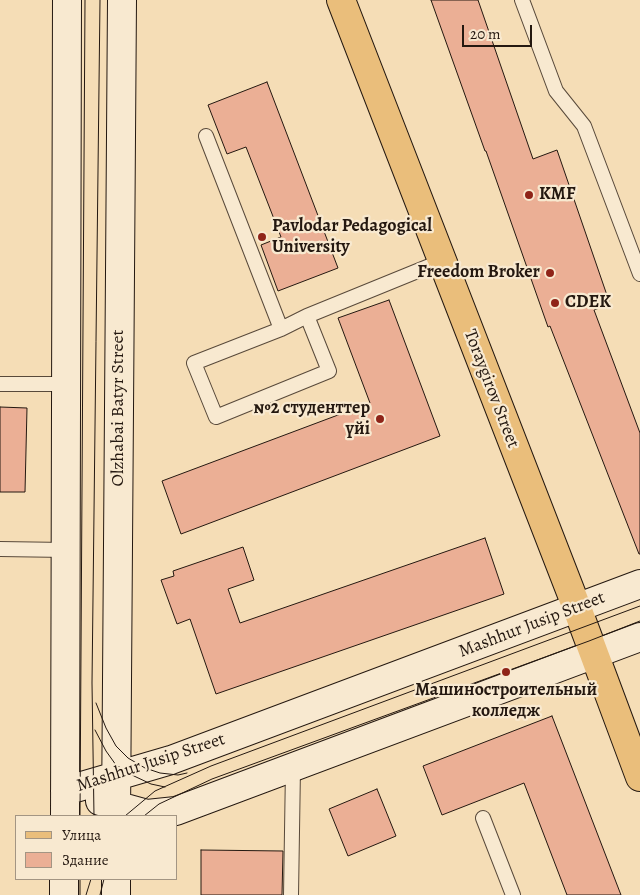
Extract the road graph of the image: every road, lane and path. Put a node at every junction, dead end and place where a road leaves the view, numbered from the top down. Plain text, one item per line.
1 (66, 0) edge
2 (122, 0) edge
3 (341, 0) edge
4 (522, 0) edge
5 (206, 136) dead end
6 (442, 261) junction
7 (640, 274) edge
8 (307, 316) junction
9 (281, 328) junction
10 (0, 384) edge
11 (66, 384) junction
12 (0, 549) edge
13 (66, 550) junction
14 (640, 584) edge
15 (577, 608) junction
16 (640, 637) edge
17 (594, 654) junction
18 (293, 768) junction
19 (116, 776) junction
20 (640, 777) edge
21 (65, 804) edge
22 (116, 811) edge
23 (482, 818) dead end
24 (64, 880) edge
25 (116, 880) edge
26 (64, 895) edge
27 (116, 895) edge
28 (291, 895) edge
29 (513, 895) edge

1 - 11 main road
2 - 19 main road, Olzhabai Batyr Street
3 - 6 main road, Toraygirov Street
4 - 7 lane
5 - 9 lane
6 - 8 lane
6 - 15 main road, Toraygirov Street
8 - 9 lane
8 - 9 lane
10 - 11 lane
11 - 13 main road
12 - 13 lane
13 - 21 main road
14 - 15 main road, Mashhur Jusip Street
15 - 17 main road, Toraygirov Street
15 - 19 main road, Mashhur Jusip Street
16 - 17 main road, Mashhur Jusip Street
17 - 18 main road, Mashhur Jusip Street
17 - 20 main road, Toraygirov Street
18 - 22 main road, Mashhur Jusip Street
18 - 28 lane
19 - 21 main road, Mashhur Jusip Street
19 - 22 main road, Olzhabai Batyr Street
21 - 22 main road, Mashhur Jusip Street
23 - 29 lane
24 - 26 main road
25 - 27 main road

